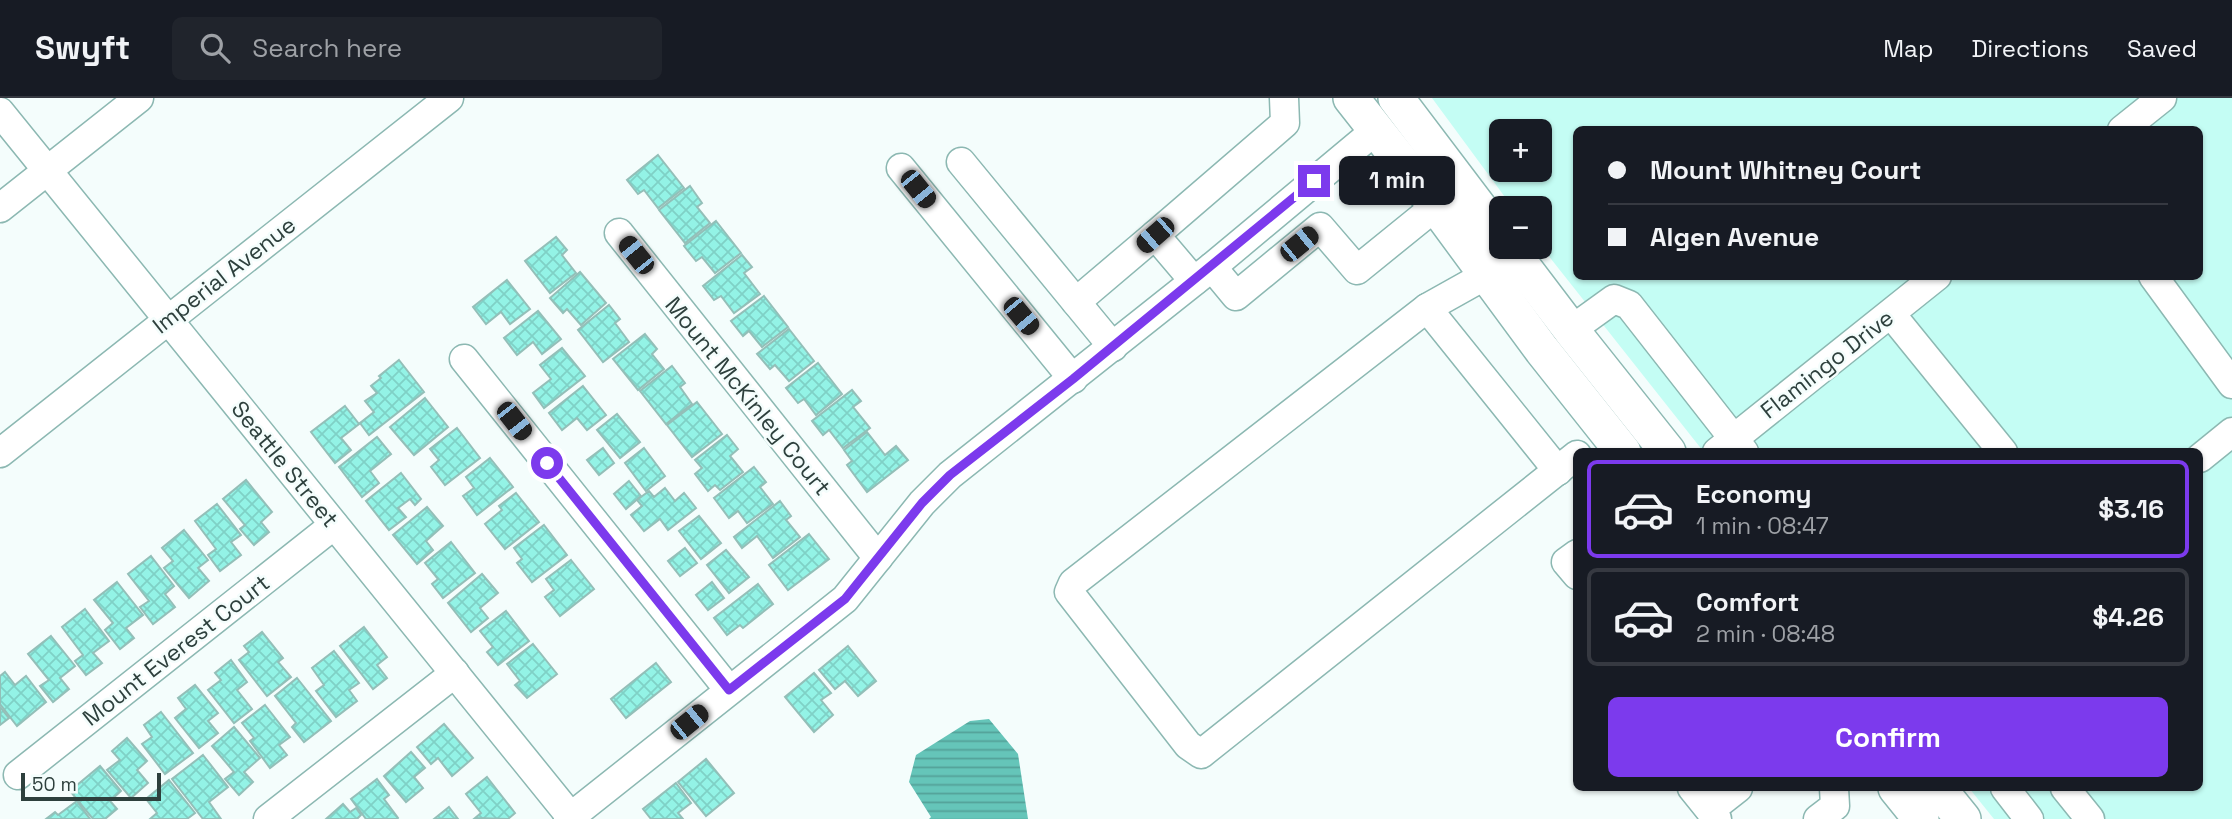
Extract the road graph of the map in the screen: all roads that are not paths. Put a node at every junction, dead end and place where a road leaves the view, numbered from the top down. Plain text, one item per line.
1 (139, 98) edge
2 (449, 98) edge
3 (1284, 98) edge
4 (1351, 98) edge
5 (1396, 98) edge
6 (2162, 98) edge
7 (0, 112) edge
8 (2127, 126) edge
9 (1376, 130) junction
10 (961, 162) dead end
11 (901, 168) dead end
12 (48, 170) junction
13 (1475, 203) junction
14 (1436, 206) junction
15 (0, 208) edge
16 (1489, 221) edge
17 (619, 233) dead end
18 (1155, 235) junction
19 (1517, 259) edge
20 (1203, 274) junction
21 (1486, 275) junction
22 (1932, 280) edge
23 (2157, 280) edge
24 (1076, 302) junction
25 (1427, 308) junction
26 (1891, 314) junction
27 (169, 319) junction
28 (1571, 330) junction
29 (1113, 347) junction
30 (464, 359) dead end
31 (1073, 379) junction
32 (2232, 384) edge
33 (2232, 432) edge
34 (1603, 445) edge
35 (1732, 447) edge
36 (1648, 448) edge
37 (1665, 448) edge
38 (2000, 448) edge
39 (0, 453) edge
40 (2203, 456) edge
41 (1567, 463) edge
42 (334, 525) junction
43 (1573, 557) edge
44 (878, 558) junction
45 (1573, 570) edge
46 (455, 673) junction
47 (729, 690) junction
48 (18, 775) dead end
49 (1695, 791) edge
50 (1735, 791) edge
51 (1833, 791) edge
52 (1898, 791) edge
53 (1941, 791) edge
54 (2008, 791) edge
55 (1714, 814) edge
56 (570, 818) edge
57 (268, 819) edge
58 (1818, 819) edge
59 (1921, 819) edge
60 (1964, 819) edge
61 (2029, 819) edge

1 - 12 street
2 - 27 street, Imperial Avenue
3 - 18 street
4 - 9 main road
5 - 13 main road
6 - 8 street
7 - 12 street, Seattle Street
9 - 13 main road
9 - 14 main road
9 - 20 street
10 - 24 street
11 - 31 street
12 - 15 street
12 - 27 street, Seattle Street
13 - 16 main road
14 - 20 street
14 - 21 main road
17 - 44 street, Mount McKinley Court
18 - 20 street
18 - 24 street
19 - 28 main road
20 - 29 street
21 - 25 street
21 - 34 main road
22 - 26 street, Flamingo Drive
23 - 32 street
24 - 29 street
25 - 41 street
25 - 41 street
26 - 35 street, Flamingo Drive
26 - 38 street
27 - 39 street, Imperial Avenue
27 - 42 street, Seattle Street
28 - 35 street
28 - 37 main road
29 - 31 street
30 - 47 street
31 - 44 street
33 - 40 street
34 - 36 main road
42 - 46 street, Seattle Street
42 - 48 street, Mount Everest Court
43 - 45 street
44 - 47 street
46 - 56 street, Seattle Street
46 - 57 street
47 - 56 street
49 - 55 street
50 - 55 street
51 - 58 street
52 - 59 main road
53 - 60 main road
54 - 61 street

